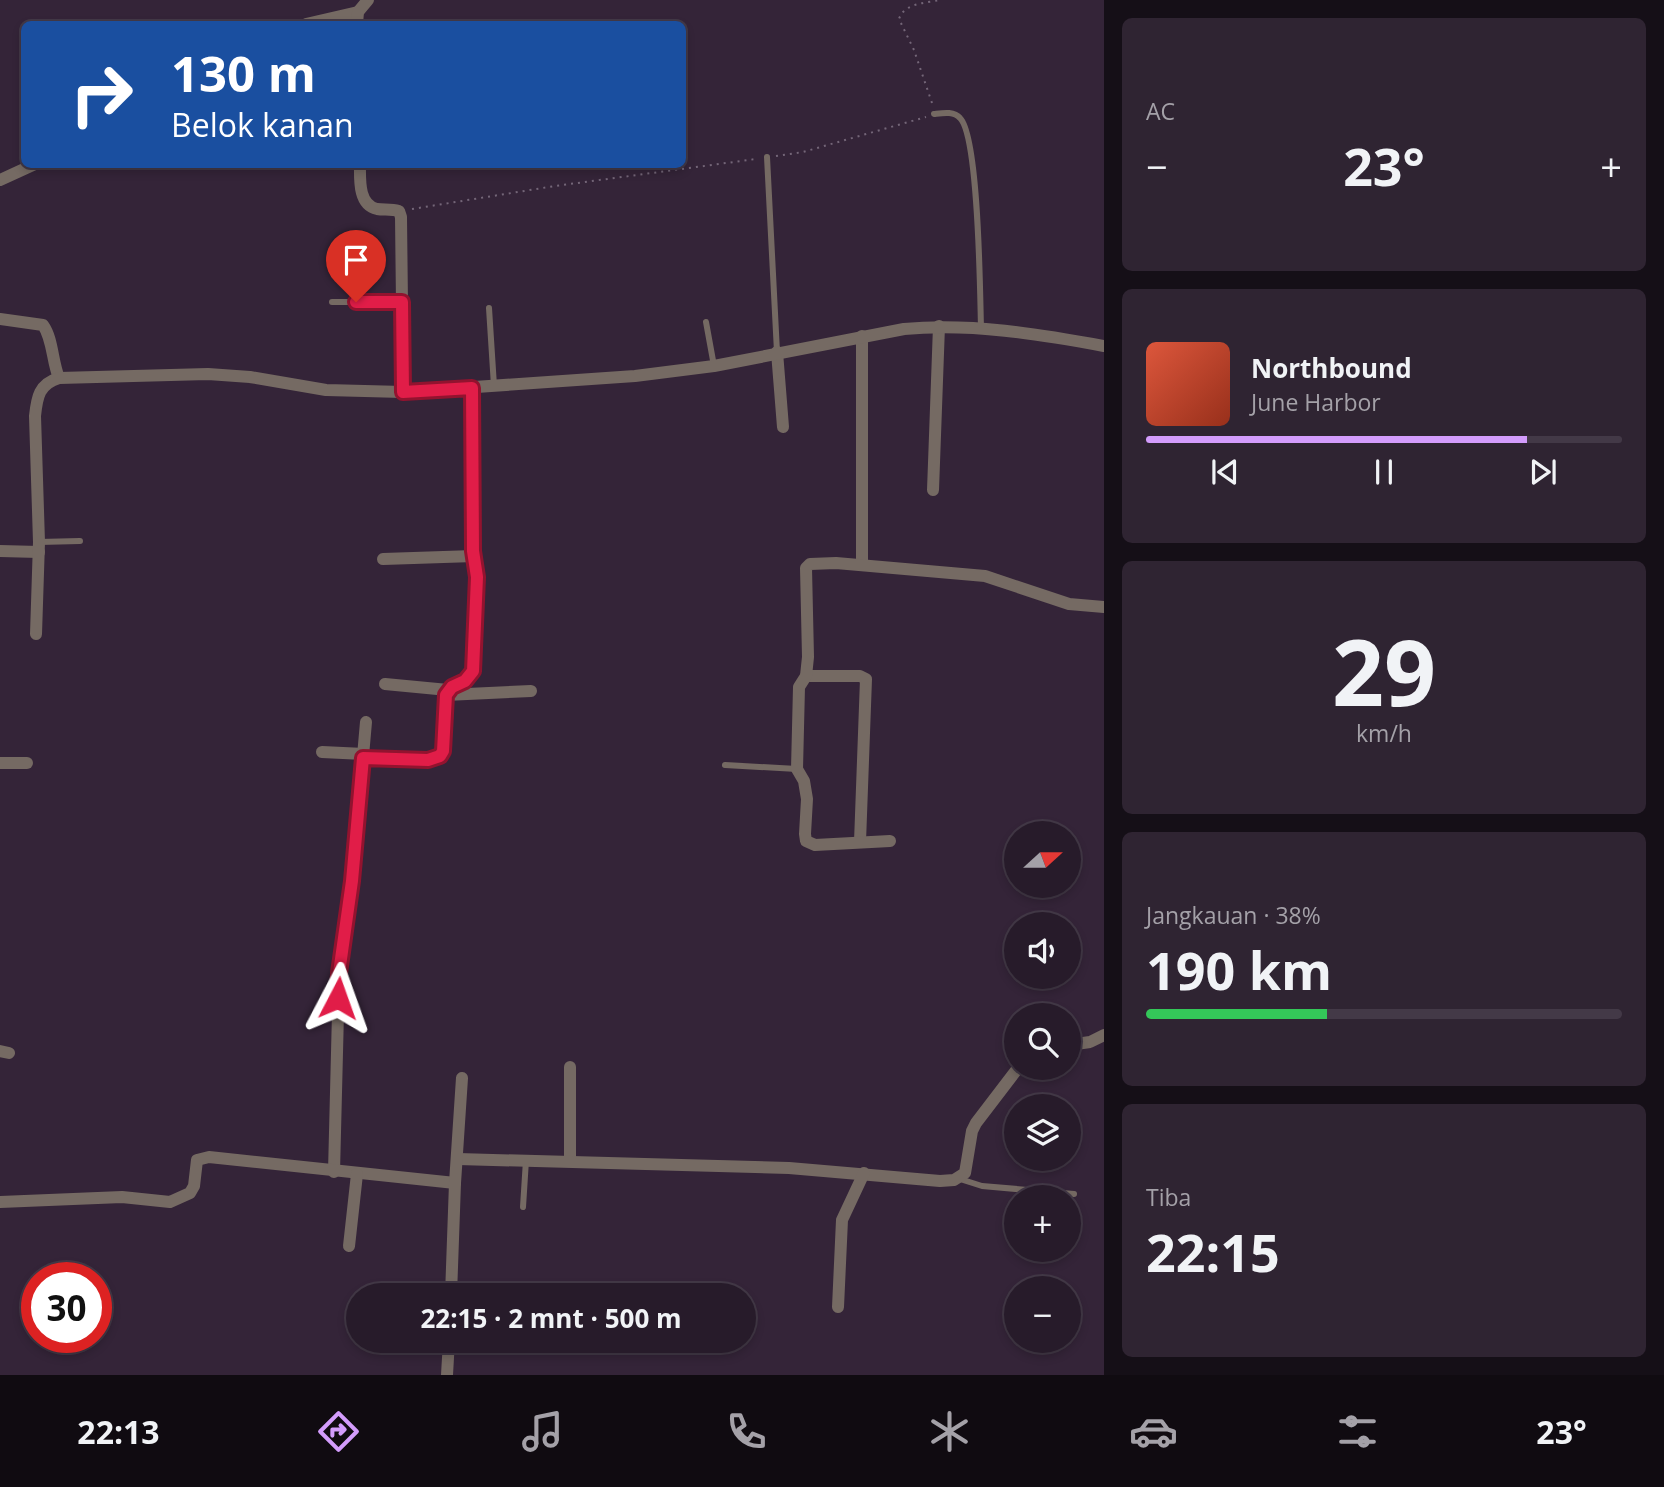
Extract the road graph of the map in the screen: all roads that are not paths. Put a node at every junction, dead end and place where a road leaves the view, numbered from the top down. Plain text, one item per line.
1 (368, 0) edge
2 (357, 18) edge
3 (332, 21) edge
4 (934, 114) road end
5 (767, 157) road end
6 (26, 168) edge
7 (360, 168) edge
8 (0, 180) edge
9 (332, 302) dead end
10 (402, 302) junction
11 (489, 308) dead end
12 (0, 319) edge
13 (706, 322) dead end
14 (939, 326) junction
15 (981, 328) junction
16 (862, 336) junction
17 (1104, 346) edge
18 (777, 352) junction
19 (714, 366) junction
20 (59, 378) junction
21 (494, 386) junction
22 (472, 388) junction
23 (403, 392) junction
24 (783, 427) dead end
25 (933, 490) dead end
26 (80, 541) dead end
27 (39, 547) junction
28 (0, 551) edge
29 (474, 556) junction
30 (383, 559) dead end
31 (862, 565) junction
32 (1104, 607) edge
33 (36, 635) dead end
34 (806, 676) junction
35 (385, 684) dead end
36 (531, 691) dead end
37 (447, 692) junction
38 (366, 722) dead end
39 (322, 752) dead end
40 (364, 756) junction
41 (0, 763) edge
42 (27, 763) dead end
43 (725, 765) dead end
44 (797, 769) junction
45 (890, 841) dead end
46 (860, 842) junction
47 (1104, 1035) edge
48 (1081, 1043) edge
49 (570, 1067) dead end
50 (462, 1078) dead end
51 (1009, 1080) edge
52 (458, 1159) junction
53 (526, 1160) junction
54 (570, 1161) junction
55 (334, 1172) junction
56 (864, 1173) junction
57 (356, 1174) junction
58 (960, 1179) junction
59 (454, 1183) junction
60 (1004, 1188) edge
61 (0, 1202) edge
62 (523, 1207) dead end
63 (349, 1246) dead end
64 (451, 1283) edge
65 (838, 1307) dead end
66 (448, 1353) edge
67 (447, 1375) edge

1 - 2 street
2 - 3 street
4 - 15 lane
5 - 18 lane
6 - 8 street
7 - 10 street
9 - 10 lane
10 - 23 street
11 - 21 lane
12 - 20 street
13 - 19 lane
14 - 15 street
14 - 16 street
14 - 25 street
15 - 17 street
16 - 18 street
16 - 31 street
18 - 19 street
18 - 24 street
19 - 21 street
20 - 23 street
20 - 27 street
21 - 22 street
22 - 23 street
22 - 29 street
26 - 27 lane
27 - 28 street
27 - 33 street
29 - 30 street
29 - 37 street
31 - 32 street
31 - 34 street
34 - 44 street
34 - 46 street
35 - 37 street
36 - 37 street
37 - 40 street
38 - 40 street
39 - 40 street
40 - 55 street
41 - 42 street
43 - 44 lane
44 - 46 street
45 - 46 street
47 - 48 street
49 - 54 street
50 - 52 street
51 - 58 street
52 - 53 street
52 - 59 street
53 - 54 street
53 - 62 lane
54 - 56 street
55 - 57 street
55 - 61 street
56 - 58 street
56 - 65 street
57 - 59 street
57 - 63 street
58 - 60 lane
59 - 64 street
66 - 67 street

